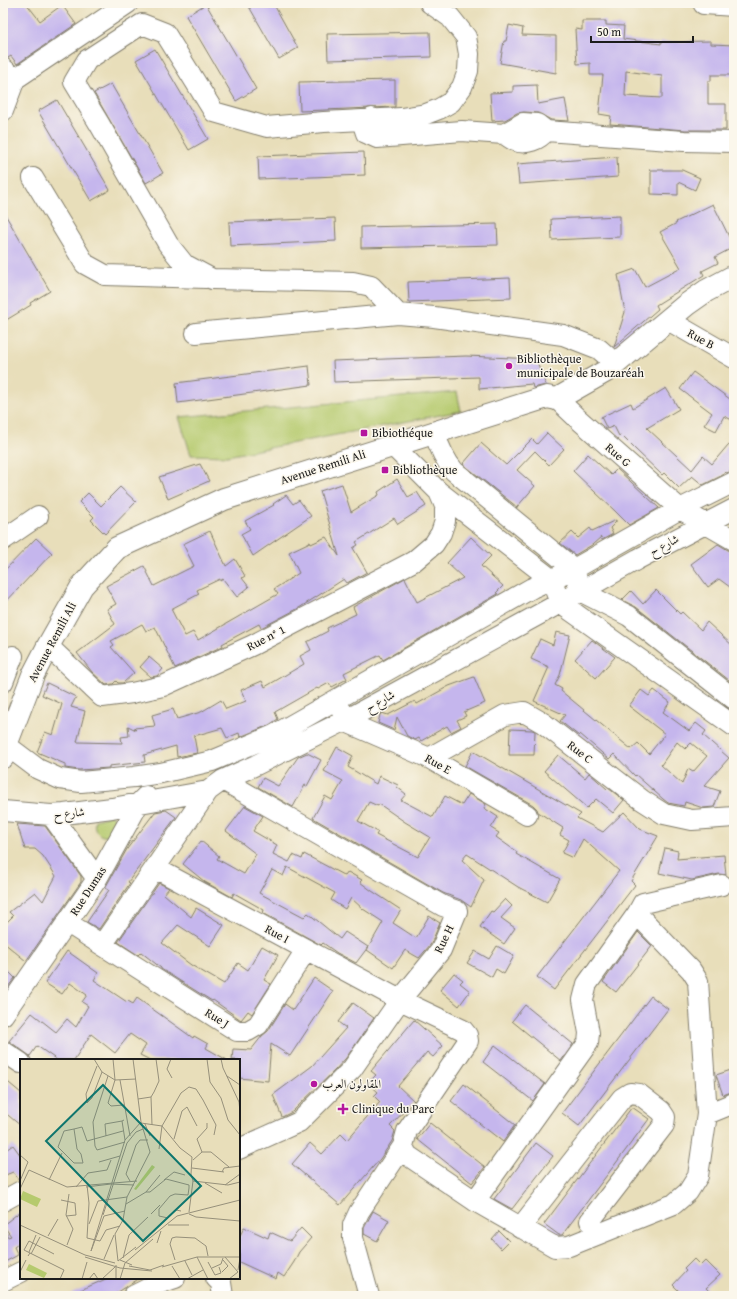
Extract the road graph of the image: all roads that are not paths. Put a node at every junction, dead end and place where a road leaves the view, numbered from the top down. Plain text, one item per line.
1 (128, 3) edge
2 (430, 3) edge
3 (704, 3) edge
4 (734, 5) edge
5 (9, 74) edge
6 (3, 110) edge
7 (372, 118) junction
8 (734, 142) edge
9 (33, 178) dead end
10 (734, 276) edge
11 (212, 279) junction
12 (398, 314) junction
13 (668, 320) junction
14 (196, 333) dead end
15 (734, 358) edge
16 (616, 364) junction
17 (558, 399) junction
18 (434, 432) junction
19 (392, 445) junction
20 (734, 482) edge
21 (439, 492) junction
22 (680, 509) junction
23 (734, 509) edge
24 (38, 516) dead end
25 (706, 523) junction
26 (3, 540) edge
27 (734, 540) edge
28 (574, 569) junction
29 (551, 579) junction
30 (580, 591) junction
31 (560, 603) junction
32 (48, 646) junction
33 (13, 656) dead end
34 (3, 682) edge
35 (360, 686) junction
36 (734, 699) edge
37 (329, 704) junction
38 (372, 705) junction
39 (344, 721) junction
40 (734, 726) edge
41 (4, 751) edge
42 (429, 758) junction
43 (174, 770) junction
44 (215, 786) junction
45 (139, 803) junction
46 (3, 811) edge
47 (51, 815) junction
48 (527, 815) dead end
49 (734, 817) edge
50 (155, 868) junction
51 (97, 879) junction
52 (722, 885) dead end
53 (637, 914) junction
54 (68, 923) junction
55 (102, 945) junction
56 (306, 950) junction
57 (400, 1000) junction
58 (3, 1015) edge
59 (3, 1051) edge
60 (20, 1062) edge
61 (734, 1103) edge
62 (707, 1114) junction
63 (403, 1146) junction
64 (240, 1149) edge
65 (20, 1192) edge
66 (3, 1201) edge
67 (475, 1201) junction
68 (590, 1221) dead end
69 (520, 1228) junction
70 (20, 1272) edge
71 (172, 1279) edge
72 (217, 1279) edge
73 (3, 1281) edge
74 (133, 1296) edge
75 (223, 1296) edge
76 (369, 1296) edge

1 - 5 street
2 - 7 street
3 - 4 main road
5 - 6 street
7 - 8 street
7 - 11 street
9 - 11 street
10 - 13 main road, Avenue Remili Ali
11 - 12 street
12 - 14 street
12 - 16 street
13 - 15 street, Rue B
13 - 16 main road, Avenue Remili Ali
16 - 17 main road, Avenue Remili Ali
17 - 18 main road, Avenue Remili Ali
17 - 22 street, Rue G
18 - 19 main road, Avenue Remili Ali
18 - 28 street
19 - 21 street
19 - 32 main road, Avenue Remili Ali
20 - 22 street
21 - 29 street
21 - 32 street, Rue n° 1
22 - 25 street, Rue G
22 - 28 street
23 - 25 street, شارع ح
24 - 26 street
25 - 27 street, Rue G
25 - 30 street, شارع ح
28 - 29 street
28 - 30 street
29 - 31 street
29 - 35 street
30 - 31 street, شارع ح
30 - 36 street
31 - 38 street, شارع ح
31 - 40 street
32 - 41 main road, Avenue Remili Ali
33 - 34 street
35 - 37 street
35 - 38 street
37 - 39 street
37 - 43 street
38 - 39 street, شارع ح
39 - 42 street, Rue E
39 - 44 street, شارع ح
41 - 43 street
42 - 48 street, Rue E
42 - 49 street, Rue C
43 - 45 street, Rue Dumas
44 - 45 street, شارع ح
44 - 50 street
44 - 57 street, Rue H
45 - 47 street, شارع ح
45 - 51 street, Rue Dumas
46 - 47 street, شارع ح
47 - 51 street
50 - 55 street
50 - 56 street, Rue I
51 - 54 street, Rue Dumas
52 - 53 street
53 - 62 street
53 - 67 street
54 - 55 street, Rue J
54 - 58 street, Rue Dumas
55 - 56 street, Rue J
56 - 57 street, Rue I
57 - 63 street, Rue I
57 - 64 street, Rue H
59 - 60 street
61 - 62 street
62 - 69 street
63 - 67 street
63 - 76 street
65 - 66 street
67 - 69 street
68 - 69 street
70 - 73 street
71 - 74 street
72 - 75 street

